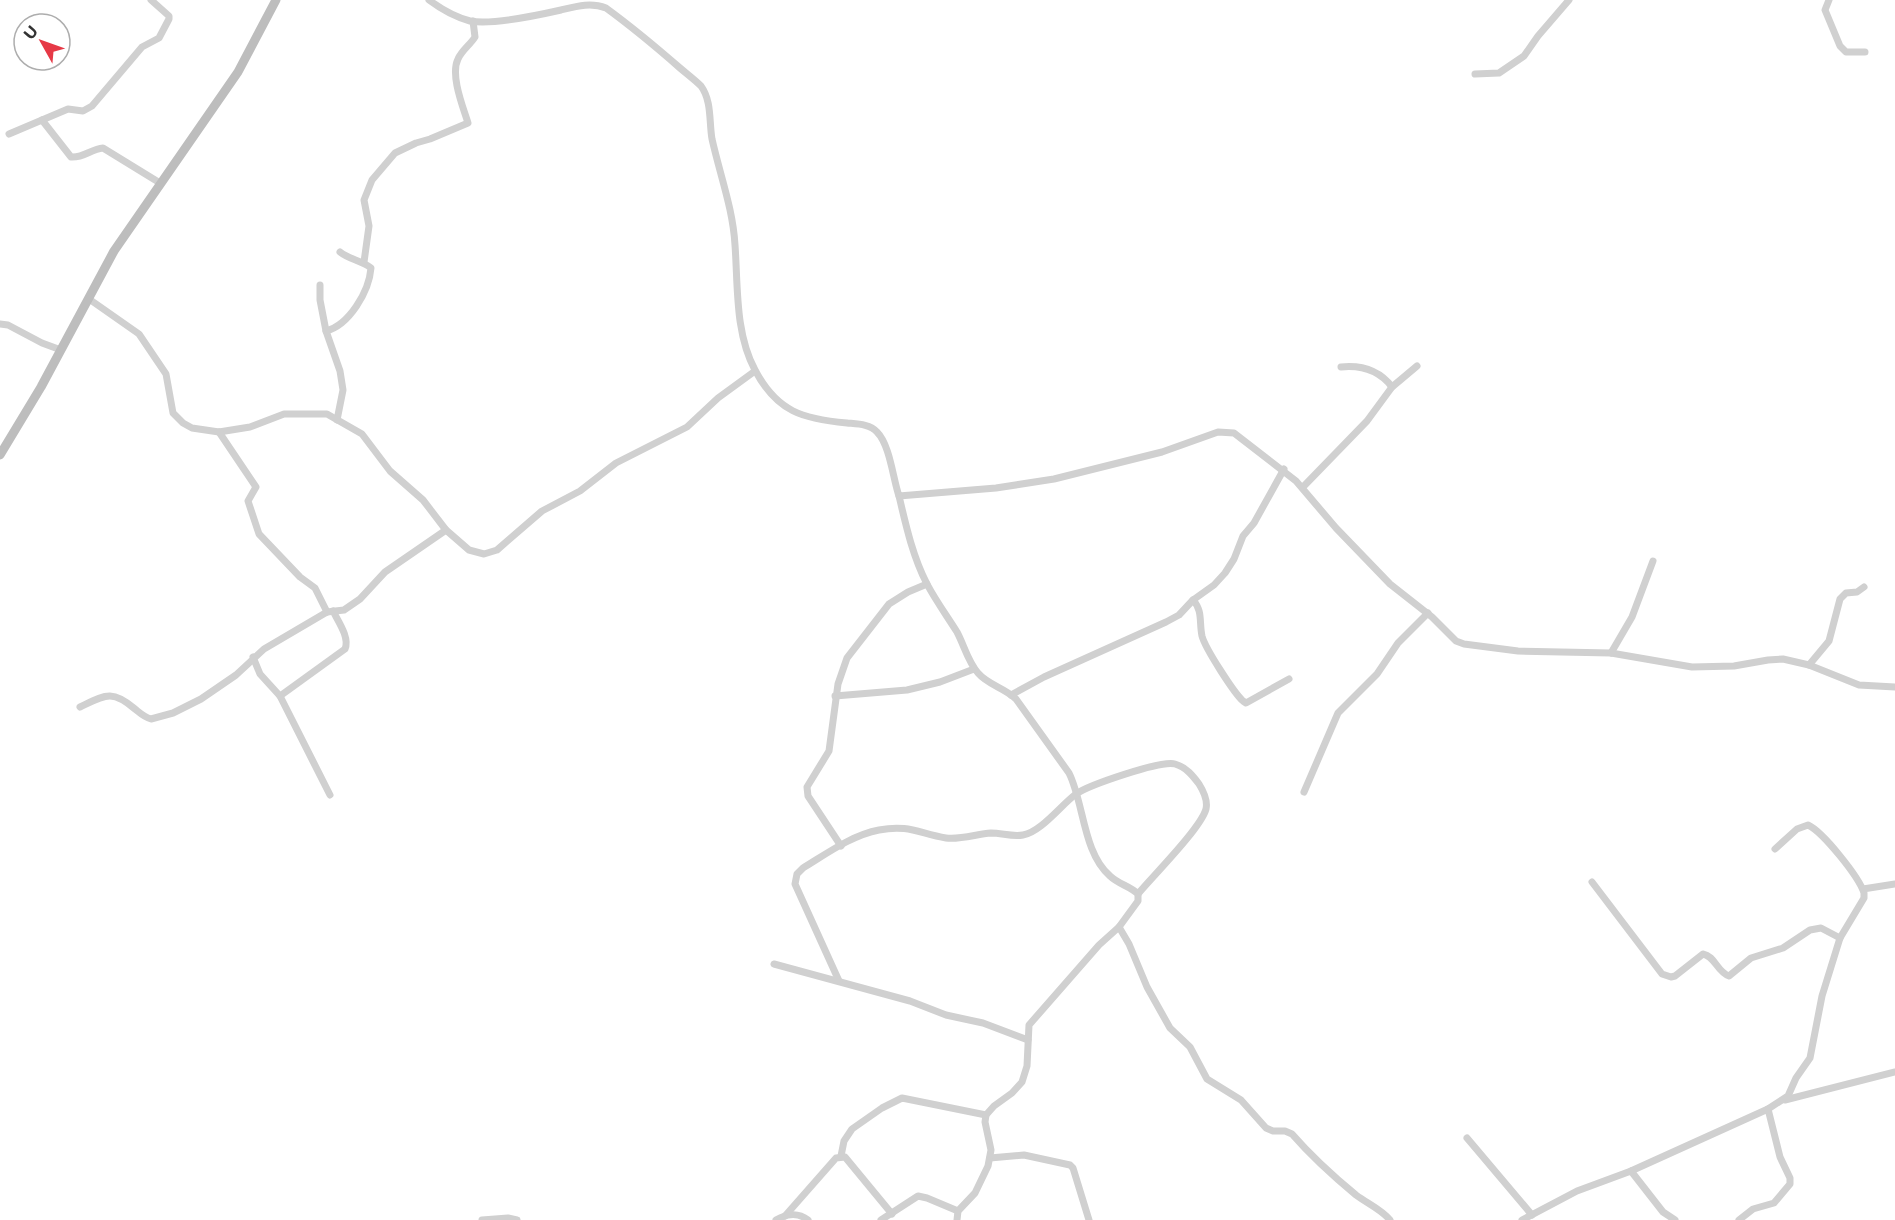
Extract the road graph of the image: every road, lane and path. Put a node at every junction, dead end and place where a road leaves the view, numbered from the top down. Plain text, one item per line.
1 (150, 0) edge
2 (276, 0) edge
3 (429, 0) edge
4 (1569, 0) edge
5 (1829, 0) edge
6 (473, 21) junction
7 (1865, 52) dead end
8 (1475, 74) dead end
9 (42, 120) junction
10 (9, 134) dead end
11 (160, 183) junction
12 (340, 252) dead end
13 (364, 262) junction
14 (320, 285) dead end
15 (89, 299) junction
16 (0, 324) edge
17 (326, 331) junction
18 (61, 350) junction
19 (1417, 366) dead end
20 (1341, 367) dead end
21 (755, 370) junction
22 (1392, 387) junction
23 (337, 420) junction
24 (219, 432) junction
25 (0, 454) edge
26 (1284, 469) junction
27 (1303, 487) junction
28 (899, 496) junction
29 (446, 530) junction
30 (1653, 561) dead end
31 (927, 584) junction
32 (1864, 587) dead end
33 (1193, 600) junction
34 (330, 611) junction
35 (1428, 614) junction
36 (1611, 653) junction
37 (253, 657) junction
38 (1809, 665) junction
39 (974, 669) junction
40 (1289, 679) dead end
41 (1895, 687) edge
42 (1011, 695) junction
43 (280, 696) junction
44 (835, 696) junction
45 (80, 707) dead end
46 (1304, 792) dead end
47 (1077, 793) junction
48 (330, 795) dead end
49 (841, 846) junction
50 (1775, 849) dead end
51 (1592, 882) dead end
52 (1895, 884) edge
53 (1863, 889) junction
54 (1138, 894) junction
55 (1119, 927) junction
56 (1839, 938) junction
57 (774, 964) dead end
58 (839, 981) junction
59 (1028, 1040) junction
60 (1895, 1072) edge
61 (1785, 1100) junction
62 (1768, 1109) junction
63 (986, 1115) junction
64 (1467, 1138) dead end
65 (841, 1156) junction
66 (990, 1158) junction
67 (1631, 1171) junction
68 (958, 1211) junction
69 (892, 1214) junction
70 (1532, 1215) junction
71 (785, 1216) junction
72 (482, 1220) edge
73 (517, 1220) edge
74 (776, 1220) edge
75 (808, 1220) edge
76 (881, 1220) edge
77 (957, 1220) edge
78 (1089, 1220) edge
79 (1390, 1220) edge
80 (1522, 1220) edge
81 (1675, 1220) edge
82 (1739, 1220) edge

1 - 9 street
2 - 11 main road
3 - 6 street
4 - 8 street
5 - 7 street
6 - 13 street
6 - 21 street
9 - 10 street
9 - 11 street
11 - 15 main road
12 - 13 street
13 - 17 street
14 - 17 street
15 - 18 main road
15 - 24 street
16 - 18 street
17 - 23 street
18 - 25 main road
19 - 22 street
20 - 22 street
21 - 28 street
21 - 29 street
22 - 27 street
23 - 24 street
23 - 29 street
24 - 34 street
26 - 27 street
26 - 28 street
26 - 33 street
27 - 35 street
28 - 31 street
29 - 34 street
30 - 36 street
31 - 39 street
31 - 44 street
32 - 38 street
33 - 40 street
33 - 42 street
34 - 37 street
34 - 43 street
35 - 36 street
35 - 46 street
36 - 38 street
37 - 43 street
37 - 45 street
38 - 41 street
39 - 42 street
39 - 44 street
42 - 47 street
43 - 48 street
44 - 49 street
47 - 49 street
47 - 54 street
47 - 54 street
49 - 58 street
50 - 53 street
51 - 56 street
52 - 53 street
53 - 56 street
54 - 55 street
55 - 59 street
55 - 79 street
56 - 61 street
57 - 58 street
58 - 59 street
59 - 63 street
60 - 61 street
61 - 62 street
62 - 67 street
62 - 82 street
63 - 65 street
63 - 66 street
64 - 70 street
65 - 69 street
65 - 71 street
66 - 68 street
66 - 78 street
67 - 70 street
67 - 81 street
68 - 69 street
68 - 77 street
69 - 76 street
70 - 80 street
71 - 74 street
71 - 75 street
72 - 73 street

